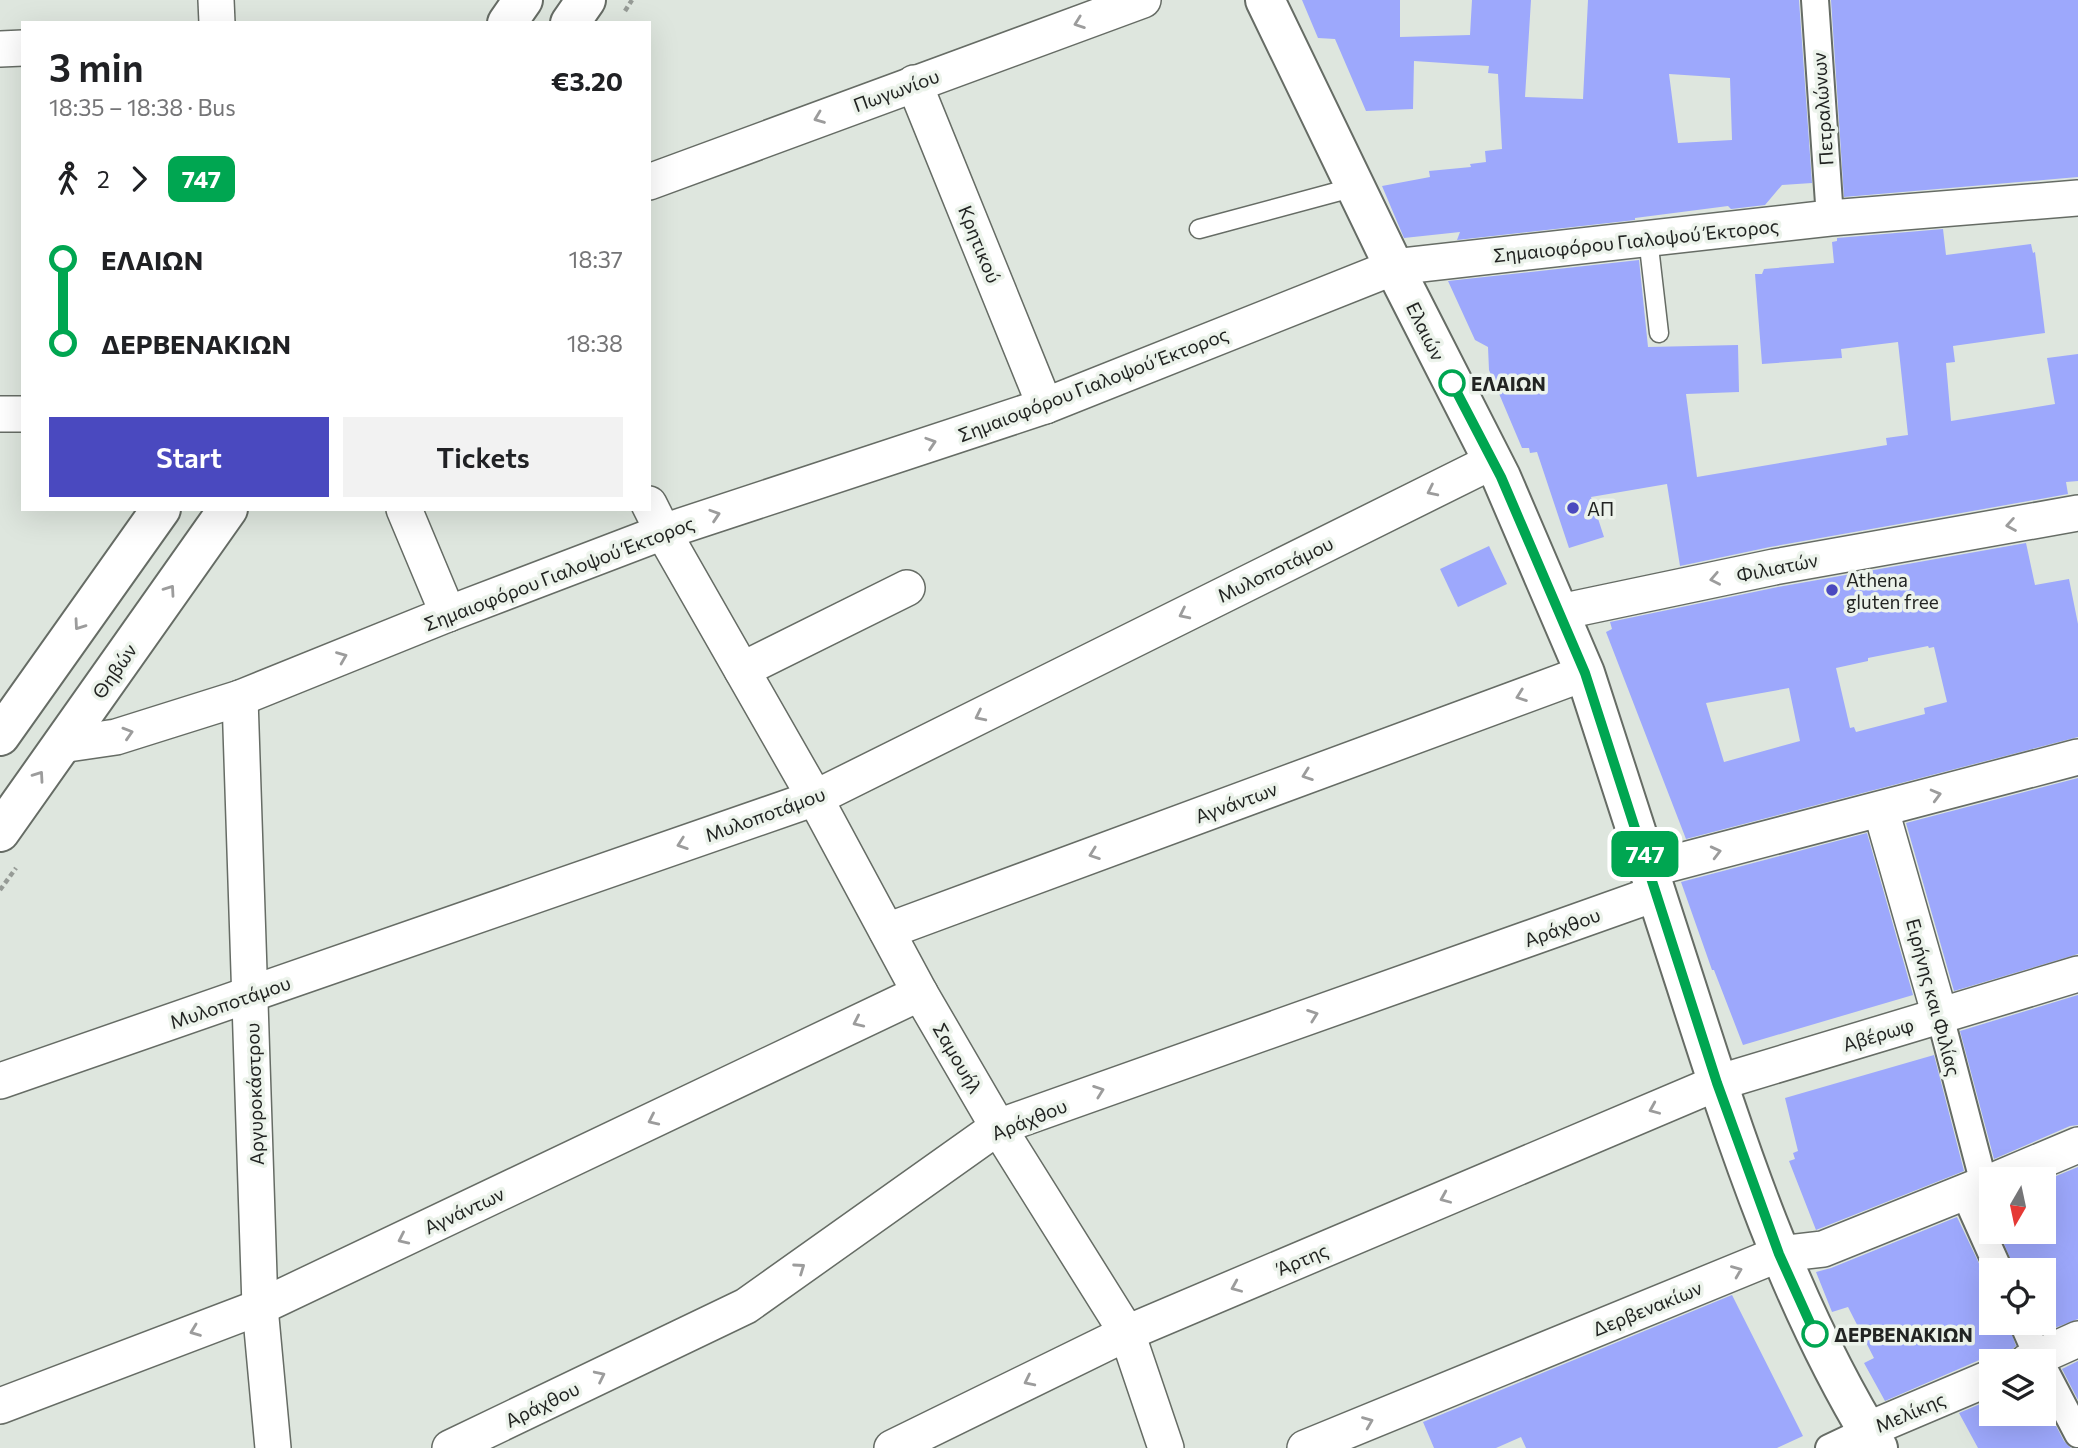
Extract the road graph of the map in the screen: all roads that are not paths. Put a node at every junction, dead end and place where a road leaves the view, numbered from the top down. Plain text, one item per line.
1 (216, 0) edge
2 (523, 0) edge
3 (586, 0) edge
4 (1143, 0) edge
5 (1265, 0) edge
6 (1815, 0) edge
7 (217, 21) edge
8 (508, 21) edge
9 (571, 21) edge
10 (21, 48) edge
11 (0, 49) edge
12 (915, 83) junction
13 (651, 181) edge
14 (1355, 187) junction
15 (2078, 198) edge
16 (1830, 218) junction
17 (1199, 229) dead end
18 (1648, 238) junction
19 (1394, 267) junction
20 (1659, 333) dead end
21 (1045, 406) junction
22 (0, 414) edge
23 (21, 414) edge
24 (1493, 461) junction
25 (161, 511) edge
26 (227, 511) edge
27 (405, 511) edge
28 (2078, 513) edge
29 (656, 518) edge
30 (907, 588) dead end
31 (1560, 612) junction
32 (448, 614) junction
33 (742, 670) junction
34 (1585, 673) junction
35 (240, 698) junction
36 (1, 733) edge
37 (61, 745) junction
38 (2078, 757) edge
39 (815, 798) junction
40 (1881, 810) junction
41 (0, 832) edge
42 (1653, 881) junction
43 (887, 931) junction
44 (2078, 974) edge
45 (920, 993) junction
46 (250, 995) junction
47 (1940, 1016) junction
48 (0, 1081) edge
49 (1717, 1083) junction
50 (998, 1127) junction
51 (2078, 1145) edge
52 (1980, 1167) edge
53 (2025, 1167) edge
54 (1979, 1186) edge
55 (1779, 1254) junction
56 (260, 1307) junction
57 (1127, 1334) junction
58 (2078, 1339) edge
59 (2056, 1351) edge
60 (1979, 1384) edge
61 (2056, 1395) edge
62 (0, 1405) edge
63 (2078, 1434) edge
64 (1872, 1439) edge
65 (273, 1448) edge
66 (450, 1448) edge
67 (892, 1448) edge
68 (1166, 1448) edge
69 (1305, 1448) edge
70 (1829, 1448) edge

1 - 7 street
2 - 8 street
3 - 9 street
4 -> 12 street, Πωγωνίου
5 - 14 street, Ελαιών
6 - 16 street, Πετραλώνων
10 - 11 street
12 -> 13 street, Πωγωνίου
12 - 21 street, Κρητικού
14 - 17 lane
14 - 19 street, Ελαιών
15 - 16 street, Σημαιοφόρου Γιαλοψού Έκτορος
16 - 18 street, Σημαιοφόρου Γιαλοψού Έκτορος
18 - 19 street, Σημαιοφόρου Γιαλοψού Έκτορος
18 - 20 lane
19 - 21 street, Σημαιοφόρου Γιαλοψού Έκτορος
19 - 24 street, Ελαιών
29 -> 21 street, Σημαιοφόρου Γιαλοψού Έκτορος
22 - 23 street
24 - 31 street, Ελαιών
24 -> 39 street, Μυλοποτάμου
25 -> 36 street
37 -> 26 street, Θηβών
27 - 32 street
28 -> 31 street, Φιλιατών
29 - 32 street, Σημαιοφόρου Γιαλοψού Έκτορος
29 - 33 street, Σαμουήλ
30 - 33 street
31 - 34 street, Ελαιών
35 -> 32 street, Σημαιοφόρου Γιαλοψού Έκτορος
33 - 39 street, Σαμουήλ
34 - 42 street, Ελαιών
34 -> 43 street, Αγνάντων
37 -> 35 street, Σημαιοφόρου Γιαλοψού Έκτορος
35 - 46 street, Αργυροκάστρου
41 -> 37 street, Θηβών
40 -> 38 street, Αράχθου
39 - 43 street, Σαμουήλ
39 -> 46 street, Μυλοποτάμου
42 -> 40 street, Αράχθου
40 - 47 street, Ειρήνης και Φιλίας
42 - 49 street, Ελαιών
50 -> 42 street, Αράχθου
43 - 45 street, Σαμουήλ
44 - 47 street, Αβέρωφ
45 - 50 street, Σαμουήλ
45 -> 56 street, Αγνάντων
46 - 48 street, Μυλοποτάμου
46 - 56 street, Αργυροκάστρου
47 - 49 street, Αβέρωφ
47 - 52 street, Ειρήνης και Φιλίας
49 - 55 street, Ελαιών
49 -> 57 street, Άρτης
50 - 57 street, Σαμουήλ
66 -> 50 street, Αράχθου
51 - 53 street, Δερβενακίων
54 - 55 street, Δερβενακίων
55 - 64 street, Ελαιών
69 -> 55 street, Δερβενακίων
56 -> 62 street, Αγνάντων
56 - 65 street, Αργυροκάστρου
57 -> 67 street, Άρτης
57 - 68 street, Σαμουήλ
58 - 59 street
60 - 64 street, Μελίκης
61 - 63 street
64 - 70 street, Μελίκης

